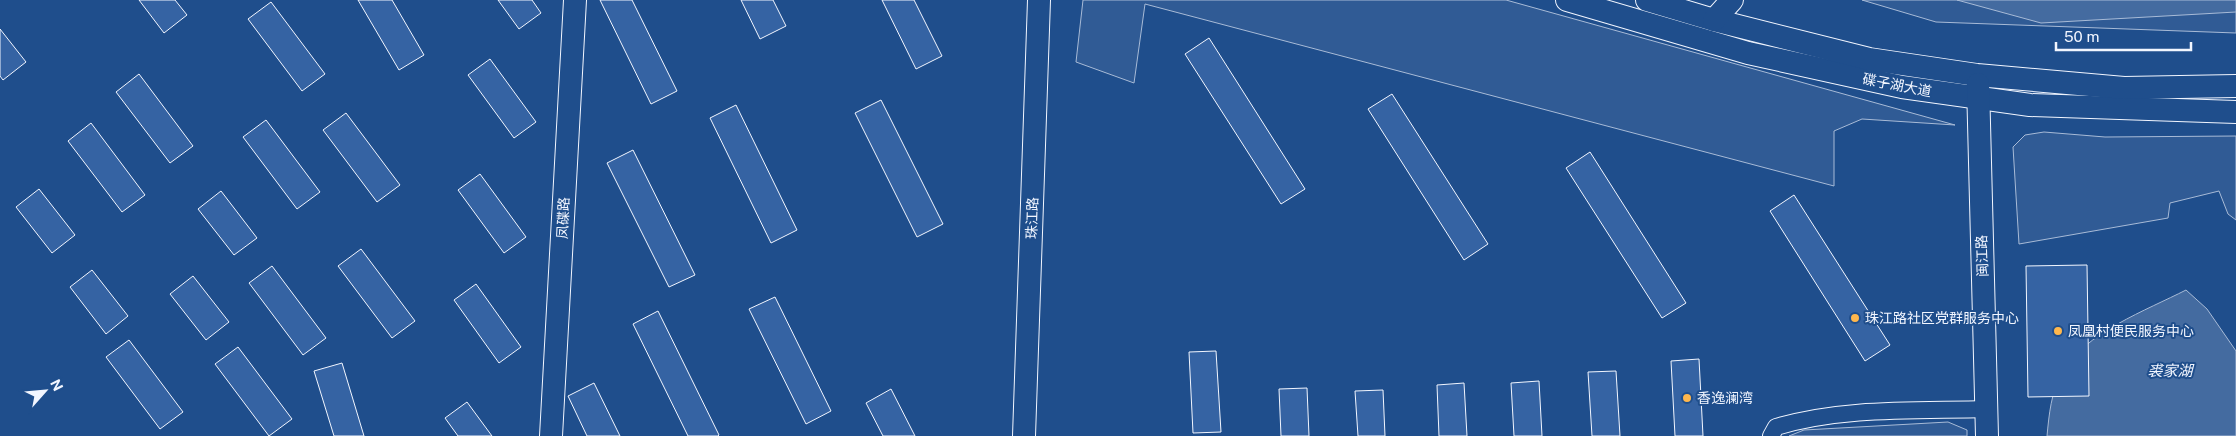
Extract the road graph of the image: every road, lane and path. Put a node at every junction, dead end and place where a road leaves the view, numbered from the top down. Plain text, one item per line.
1 (575, 0) edge
2 (1039, 0) edge
3 (1567, 0) edge
4 (1647, 0) edge
5 (1732, 0) edge
6 (1714, 20) junction
7 (1977, 75) junction
8 (2236, 86) edge
9 (1978, 98) junction
10 (2236, 112) edge
11 (1986, 409) junction
12 (551, 436) edge
13 (1024, 436) edge
14 (1771, 436) edge
15 (1987, 436) edge

1 - 12 main road, 凤碟路
2 - 13 main road, 珠江路
3 - 9 main road, 碟子湖大道
4 - 6 main road, 碟子湖大道
5 - 6 main road
6 - 7 main road, 碟子湖大道
7 - 8 main road, 碟子湖大道
7 - 9 main road, 闽江路
9 - 10 main road, 碟子湖大道
9 - 11 main road, 闽江路
11 - 14 street
11 - 15 main road, 闽江路

